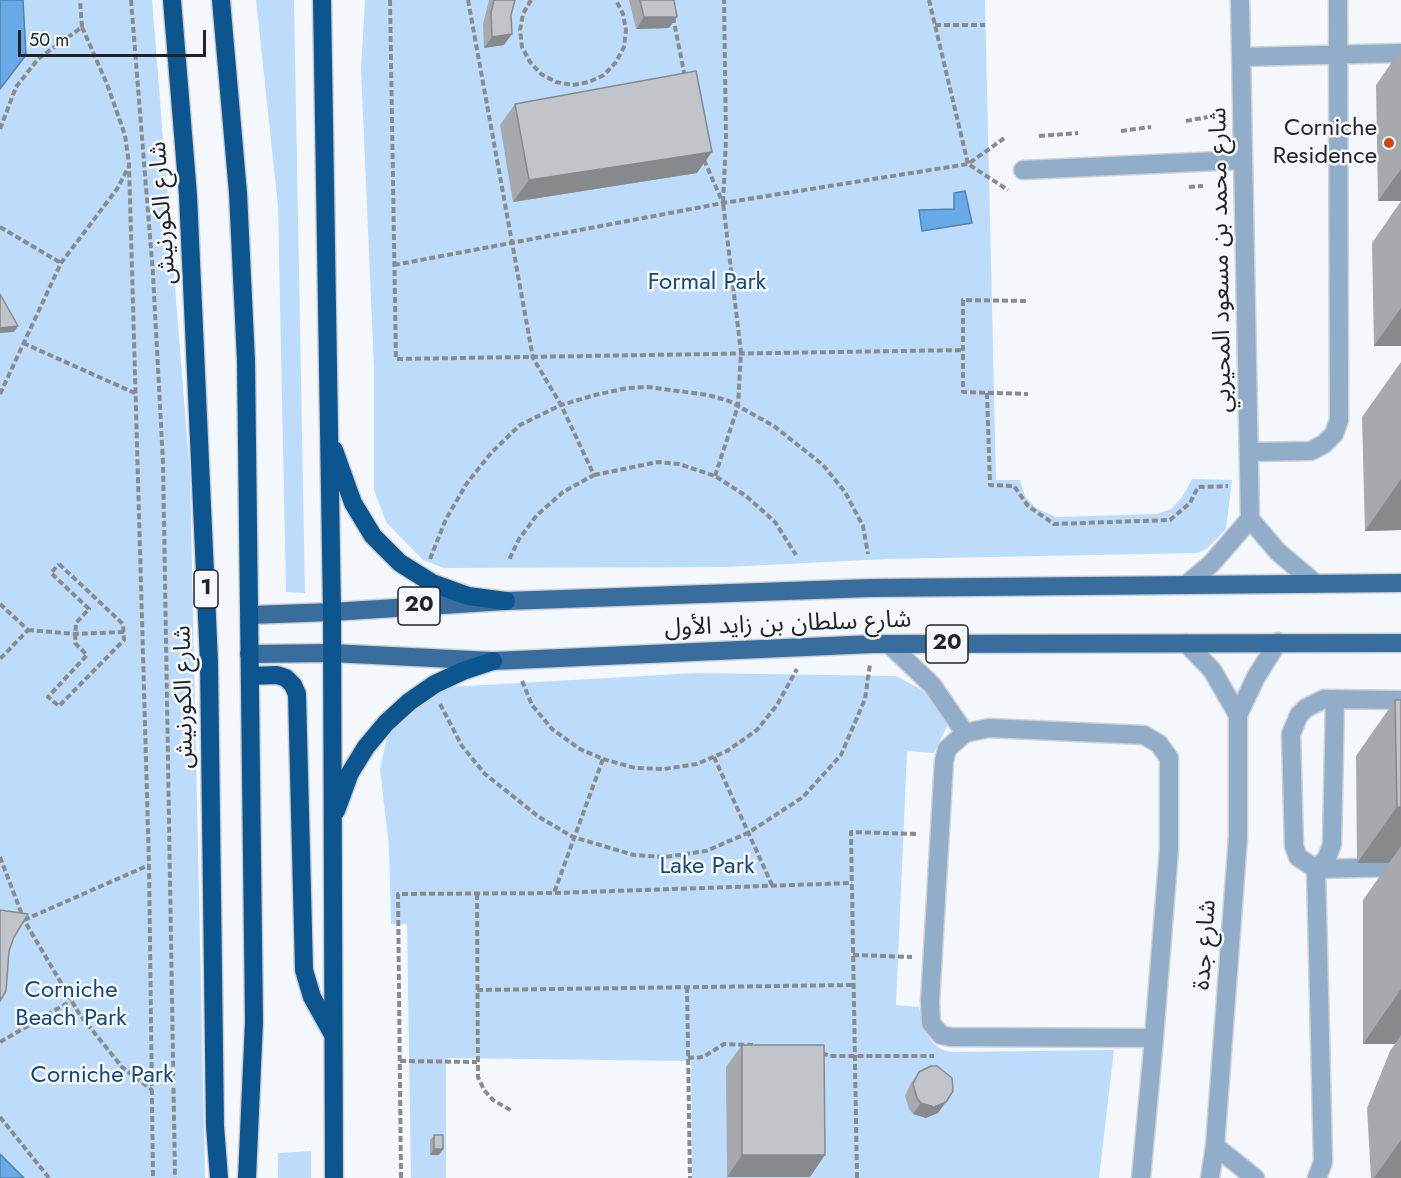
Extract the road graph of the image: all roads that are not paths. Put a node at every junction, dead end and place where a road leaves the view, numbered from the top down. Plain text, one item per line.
1 (172, 0) edge
2 (221, 0) edge
3 (322, 0) edge
4 (1240, 0) edge
5 (1338, 0) edge
6 (1401, 53) edge
7 (1339, 55) junction
8 (1243, 57) junction
9 (1242, 160) junction
10 (1023, 170) dead end
11 (328, 429) junction
12 (1249, 452) junction
13 (1250, 519) junction
14 (1401, 583) edge
15 (1316, 584) junction
16 (1186, 585) junction
17 (506, 601) junction
18 (332, 612) junction
19 (250, 615) junction
20 (1278, 642) junction
21 (1186, 643) junction
22 (1401, 643) edge
23 (882, 645) junction
24 (331, 653) junction
25 (249, 654) junction
26 (493, 661) junction
27 (250, 676) junction
28 (1335, 699) junction
29 (1401, 700) edge
30 (1238, 715) junction
31 (965, 733) junction
32 (331, 833) junction
33 (1401, 867) edge
34 (1316, 868) junction
35 (332, 1033) junction
36 (1154, 1038) junction
37 (1215, 1146) junction
38 (219, 1178) edge
39 (247, 1178) edge
40 (334, 1178) edge
41 (1141, 1178) edge
42 (1210, 1178) edge
43 (1255, 1178) edge
44 (1317, 1178) edge

1 - 38 highway, شارع الكورنيش / 1
2 - 19 highway, 1
3 - 11 highway
4 - 8 street, شارع محمد بن مسعود المحيربي
5 - 7 street
6 - 7 street
7 - 8 street
7 - 12 street
8 - 9 street, شارع محمد بن مسعود المحيربي
9 - 10 street
9 - 12 street, شارع محمد بن مسعود المحيربي
11 - 17 highway
11 - 18 highway
12 - 13 street, شارع محمد بن مسعود المحيربي
13 - 15 street
13 - 16 street
14 - 15 main road, شارع سلطان بن زايد الأول / 20
15 - 16 main road, شارع سلطان بن زايد الأول / 20
16 - 17 main road, شارع سلطان بن زايد الأول / 20
17 - 18 main road, شارع سلطان بن زايد الأول / 20
18 - 19 main road, شارع سلطان بن زايد الأول / 20
18 - 24 highway
19 - 25 highway, 1
20 - 21 main road, شارع سلطان بن زايد الأول / 20
20 - 22 main road, شارع سلطان بن زايد الأول / 20
20 - 30 street, شارع جدة
21 - 23 main road, شارع سلطان بن زايد الأول / 20
21 - 30 street
23 - 26 main road, شارع سلطان بن زايد الأول / 20
23 - 31 street
24 - 25 main road, شارع سلطان بن زايد الأول / 20
24 - 26 main road, شارع سلطان بن زايد الأول / 20
24 - 32 highway
25 - 27 highway, 1
26 - 32 highway
27 - 35 highway
27 - 39 highway, 1
28 - 29 street
28 - 34 street
28 - 34 street
30 - 37 street, شارع جدة
31 - 36 street
31 - 36 street
32 - 35 highway
33 - 34 street
34 - 44 street
35 - 40 highway
36 - 41 street
37 - 42 street, شارع جدة
37 - 43 street

